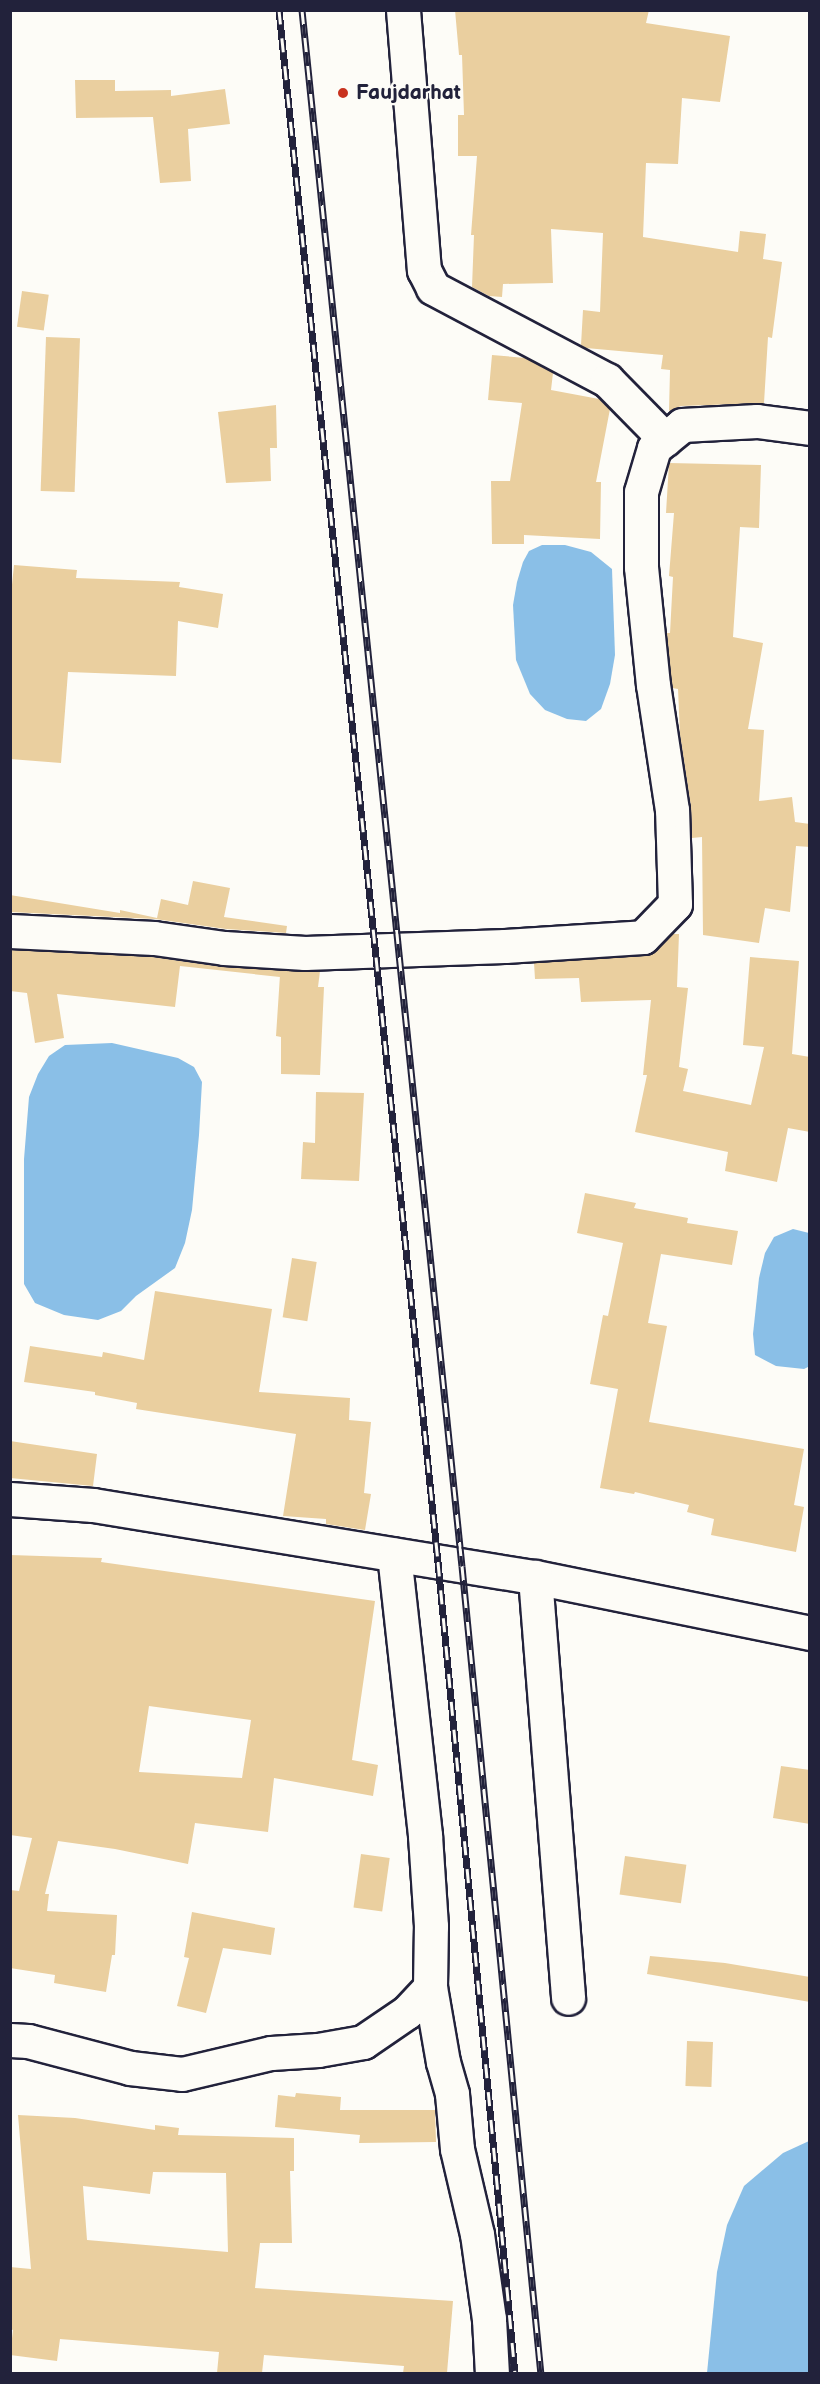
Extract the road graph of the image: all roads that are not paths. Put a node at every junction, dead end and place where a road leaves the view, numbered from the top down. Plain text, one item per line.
1 (403, 10) edge
2 (810, 428) edge
3 (665, 439) junction
4 (10, 931) edge
5 (10, 1499) edge
6 (394, 1555) junction
7 (535, 1577) junction
8 (810, 1634) edge
9 (430, 1987) junction
10 (568, 1998) dead end
11 (10, 2040) edge
12 (492, 2373) edge

1 - 3 street
2 - 3 street
3 - 4 street
5 - 6 street
6 - 7 street
6 - 9 street
7 - 8 street
7 - 10 street
9 - 11 street
9 - 12 street

